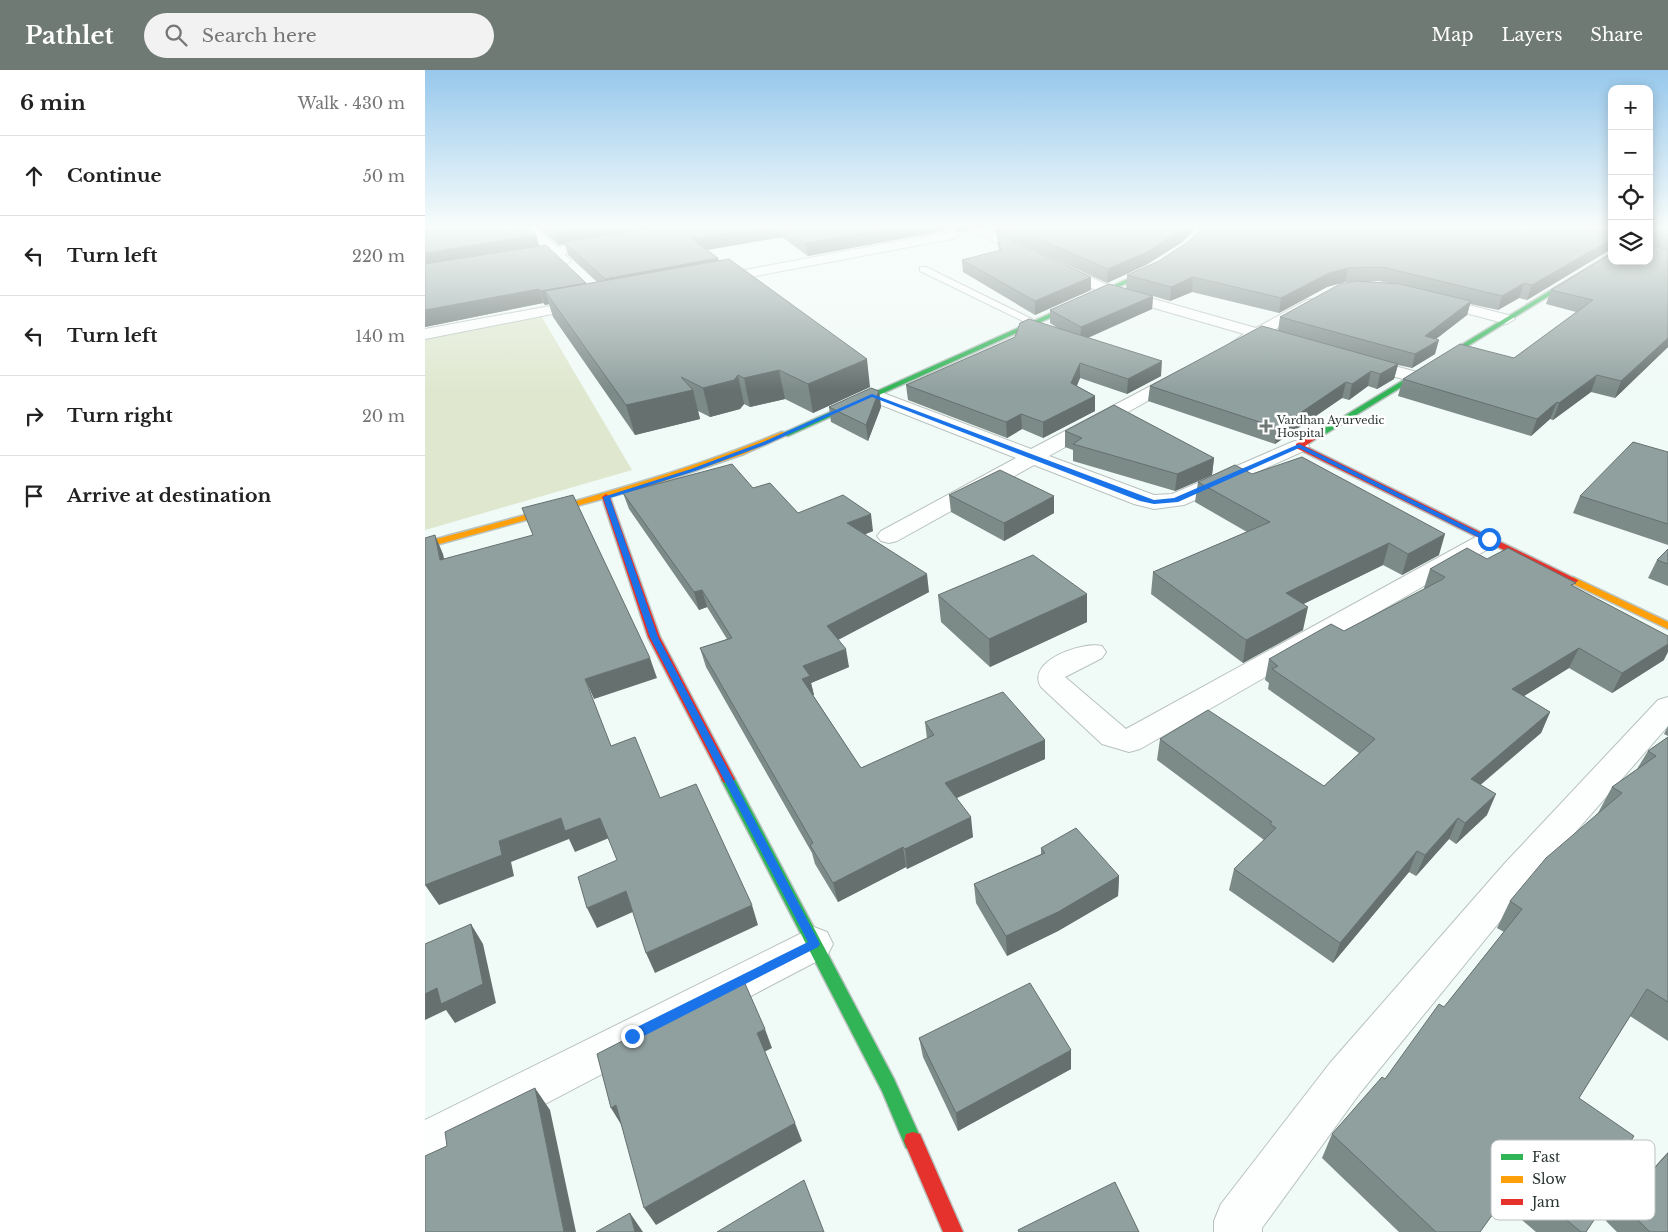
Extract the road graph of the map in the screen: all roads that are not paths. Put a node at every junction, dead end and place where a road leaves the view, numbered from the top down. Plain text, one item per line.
1 (950, 282) edge
2 (1090, 282) edge
3 (1124, 282) edge
4 (1567, 282) edge
5 (1107, 290) junction
6 (598, 294) edge
7 (1327, 295) edge
8 (1415, 296) edge
9 (1507, 319) junction
10 (1035, 323) junction
11 (1259, 333) junction
12 (425, 334) edge
13 (1286, 341) edge
14 (1223, 352) edge
15 (1342, 356) edge
16 (1197, 366) edge
17 (1415, 377) junction
18 (872, 395) junction
19 (1299, 446) junction
20 (1030, 456) junction
21 (606, 497) junction
22 (889, 536) dead end
23 (1489, 539) junction
24 (425, 545) edge
25 (1668, 626) edge
26 (1092, 652) dead end
27 (1668, 707) edge
28 (814, 944) junction
29 (425, 1144) edge
30 (953, 1232) edge
31 (1238, 1232) edge

1 - 10 lane
2 - 5 street
3 - 5 street
4 - 9 street
5 - 10 street
5 - 11 street
6 - 12 street
7 - 11 street
8 - 9 street
9 - 17 street
10 - 18 street
11 - 13 street
11 - 14 street
15 - 17 street
16 - 20 street
17 - 19 street
18 - 20 street
18 - 21 street
19 - 20 street
19 - 23 street
20 - 22 street
21 - 24 street
21 - 28 street
23 - 25 street
23 - 26 street
27 - 31 street
28 - 29 street
28 - 30 street

